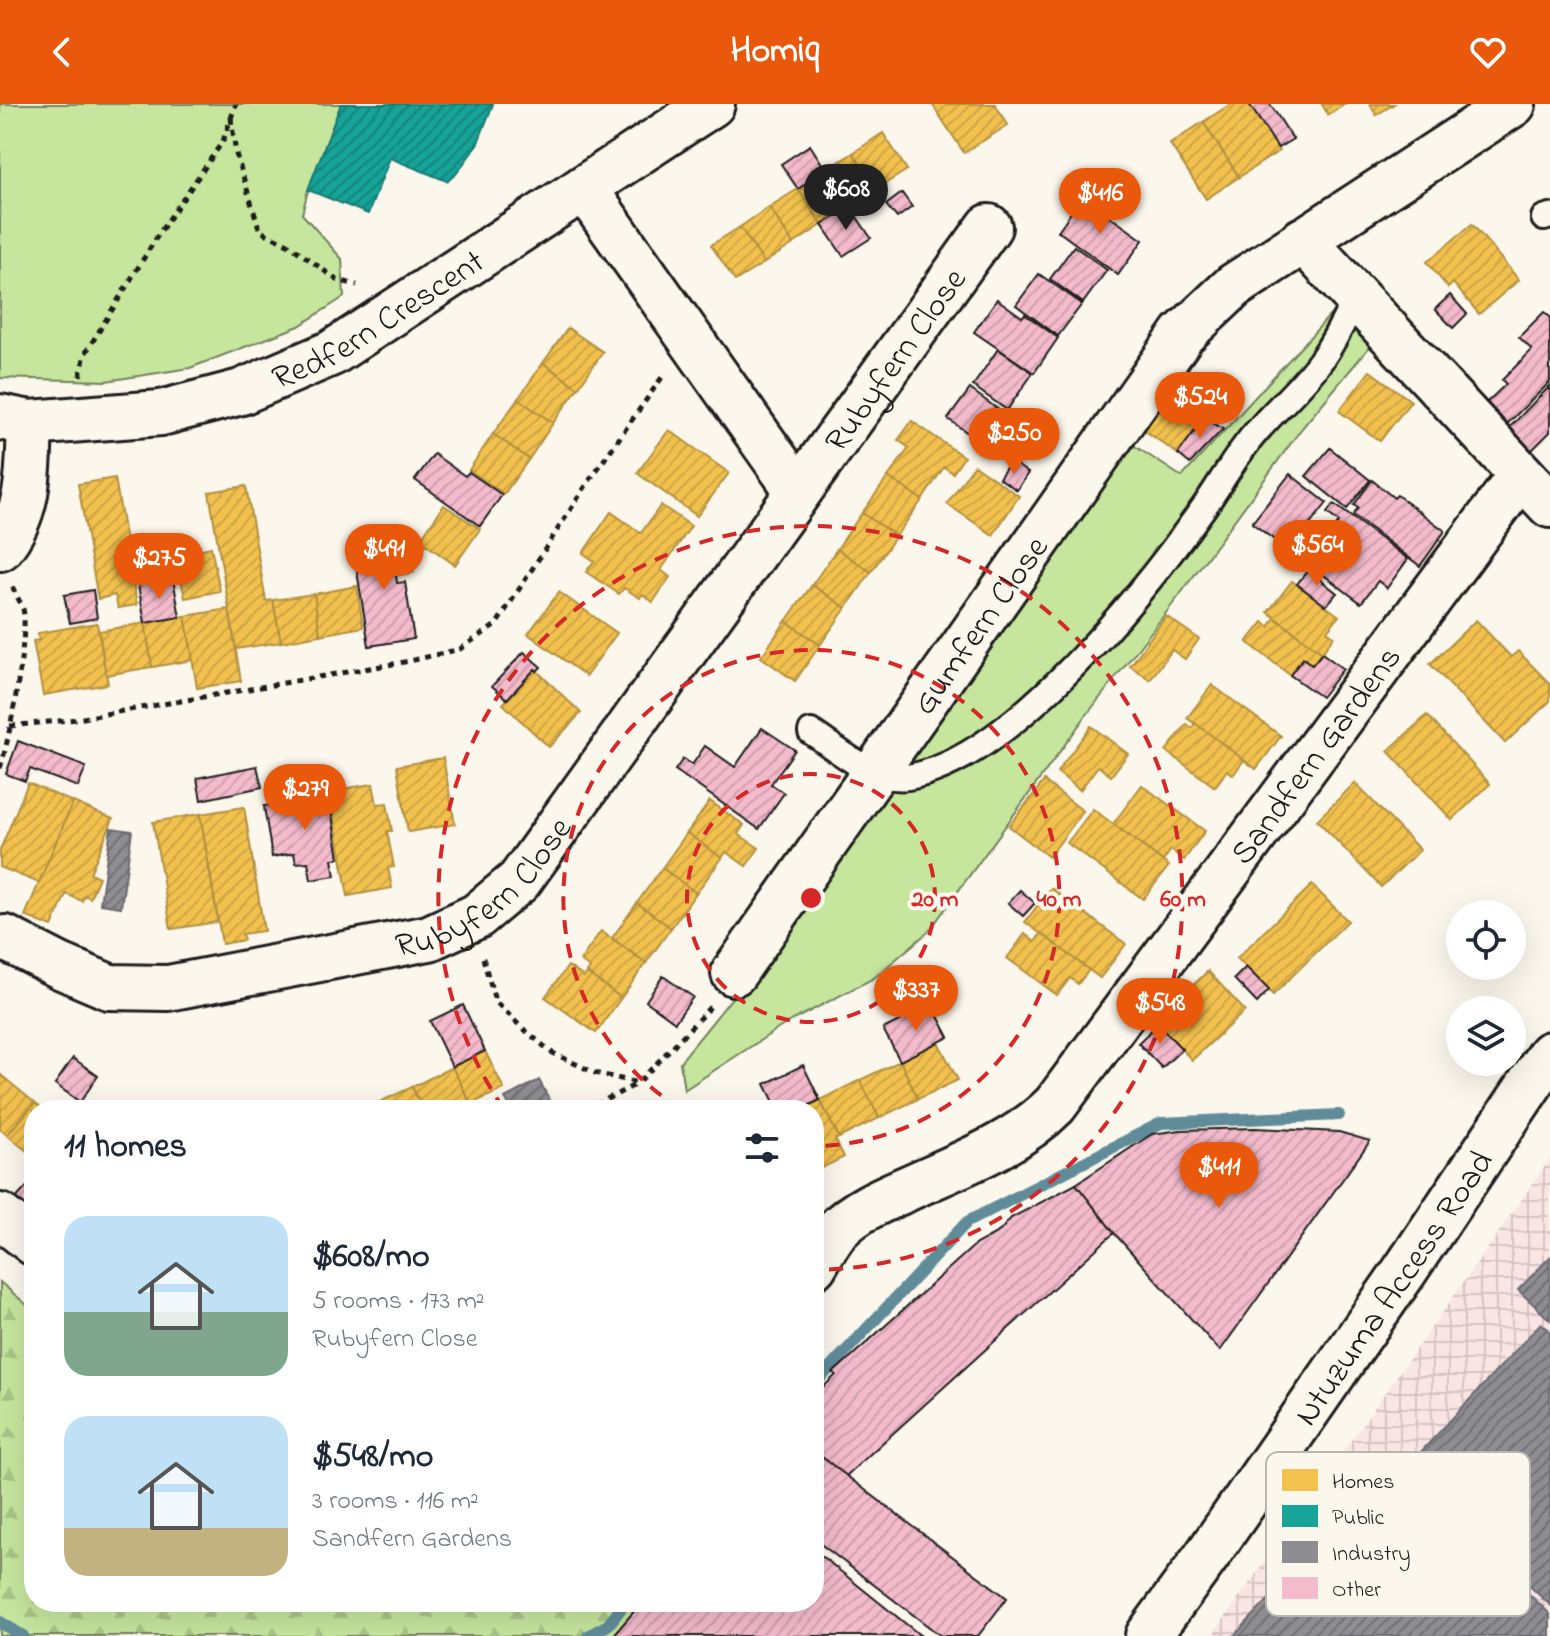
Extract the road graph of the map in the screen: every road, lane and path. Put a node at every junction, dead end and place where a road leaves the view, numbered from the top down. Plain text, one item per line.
1 (236, 104) edge
2 (712, 104) edge
3 (1513, 104) edge
4 (231, 117) junction
5 (584, 188) junction
6 (989, 227) dead end
7 (1303, 240) junction
8 (1357, 297) junction
9 (407, 303) junction
10 (693, 343) junction
11 (34, 420) edge
12 (797, 490) junction
13 (1535, 490) edge
14 (3, 561) edge
15 (10, 726) junction
16 (811, 732) dead end
17 (0, 768) edge
18 (874, 773) junction
19 (5, 938) dead end
20 (486, 967) dead end
21 (734, 973) joint
22 (1550, 1054) edge
23 (638, 1083) junction
24 (1550, 1093) edge
25 (605, 1100) edge
26 (0, 1216) edge
27 (24, 1235) edge
28 (824, 1250) edge
29 (1279, 1452) edge
30 (1299, 1452) edge
31 (1266, 1471) edge
32 (1266, 1499) edge
33 (1148, 1636) edge
34 (1170, 1636) edge

1 - 4 path
2 - 5 street, Redfern Crescent
3 - 7 street
4 - 9 path
4 - 11 path
5 - 9 street, Redfern Crescent
5 - 10 street, Rubyfern Close
6 - 12 street, Rubyfern Close
7 - 8 street, Sandfern Gardens
7 - 18 street, Gumfern Close
8 - 13 street, Sandfern Gardens
8 - 18 lane
9 - 11 street, Redfern Crescent
10 - 12 street, Rubyfern Close
10 - 15 path
11 - 14 street
12 - 19 street, Rubyfern Close
13 - 28 street, Sandfern Gardens
14 - 15 path
15 - 17 path
16 - 18 lane
18 - 21 street, Gumfern Close
20 - 23 path
21 - 23 path
22 - 29 street, Ntuzuma Access Road
23 - 25 path
24 - 30 street
26 - 27 street
31 - 33 street, Ntuzuma Access Road
32 - 34 street

